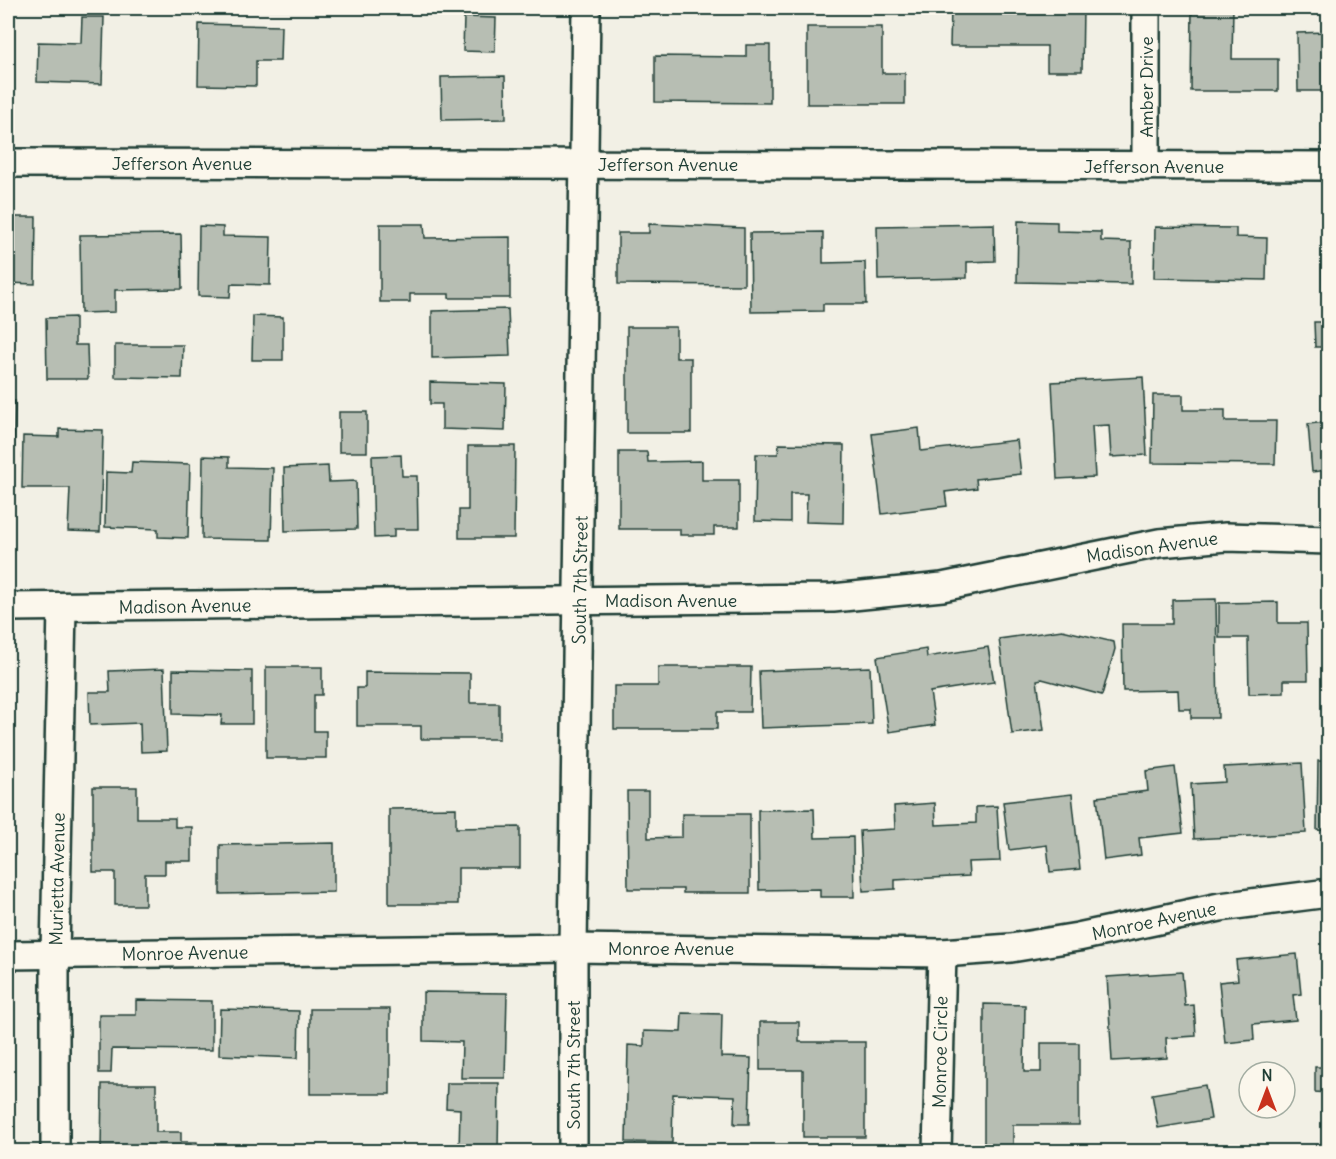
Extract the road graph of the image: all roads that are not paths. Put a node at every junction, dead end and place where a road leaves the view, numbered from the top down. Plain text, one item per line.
1 (586, 8) edge
2 (1146, 8) edge
3 (8, 163) edge
4 (583, 164) junction
5 (1146, 166) junction
6 (1329, 166) edge
7 (1329, 540) edge
8 (580, 600) junction
9 (8, 607) edge
10 (62, 607) junction
11 (1329, 893) edge
12 (573, 948) junction
13 (942, 953) junction
14 (8, 955) edge
15 (55, 955) junction
16 (55, 1152) edge
17 (573, 1152) edge
18 (937, 1152) edge

1 - 4 street, South 7th Street
2 - 5 street, Amber Drive
3 - 4 street, Jefferson Avenue
4 - 5 street, Jefferson Avenue
4 - 8 street, South 7th Street
5 - 6 street, Jefferson Avenue
7 - 8 street, Madison Avenue
8 - 10 street, Madison Avenue
8 - 12 street, South 7th Street
9 - 10 street, Madison Avenue
10 - 15 street, Murietta Avenue
11 - 13 street, Monroe Avenue
12 - 13 street, Monroe Avenue
12 - 15 street, Monroe Avenue
12 - 17 street, South 7th Street
13 - 18 street, Monroe Circle
14 - 15 street, Monroe Avenue
15 - 16 street, Murietta Avenue

